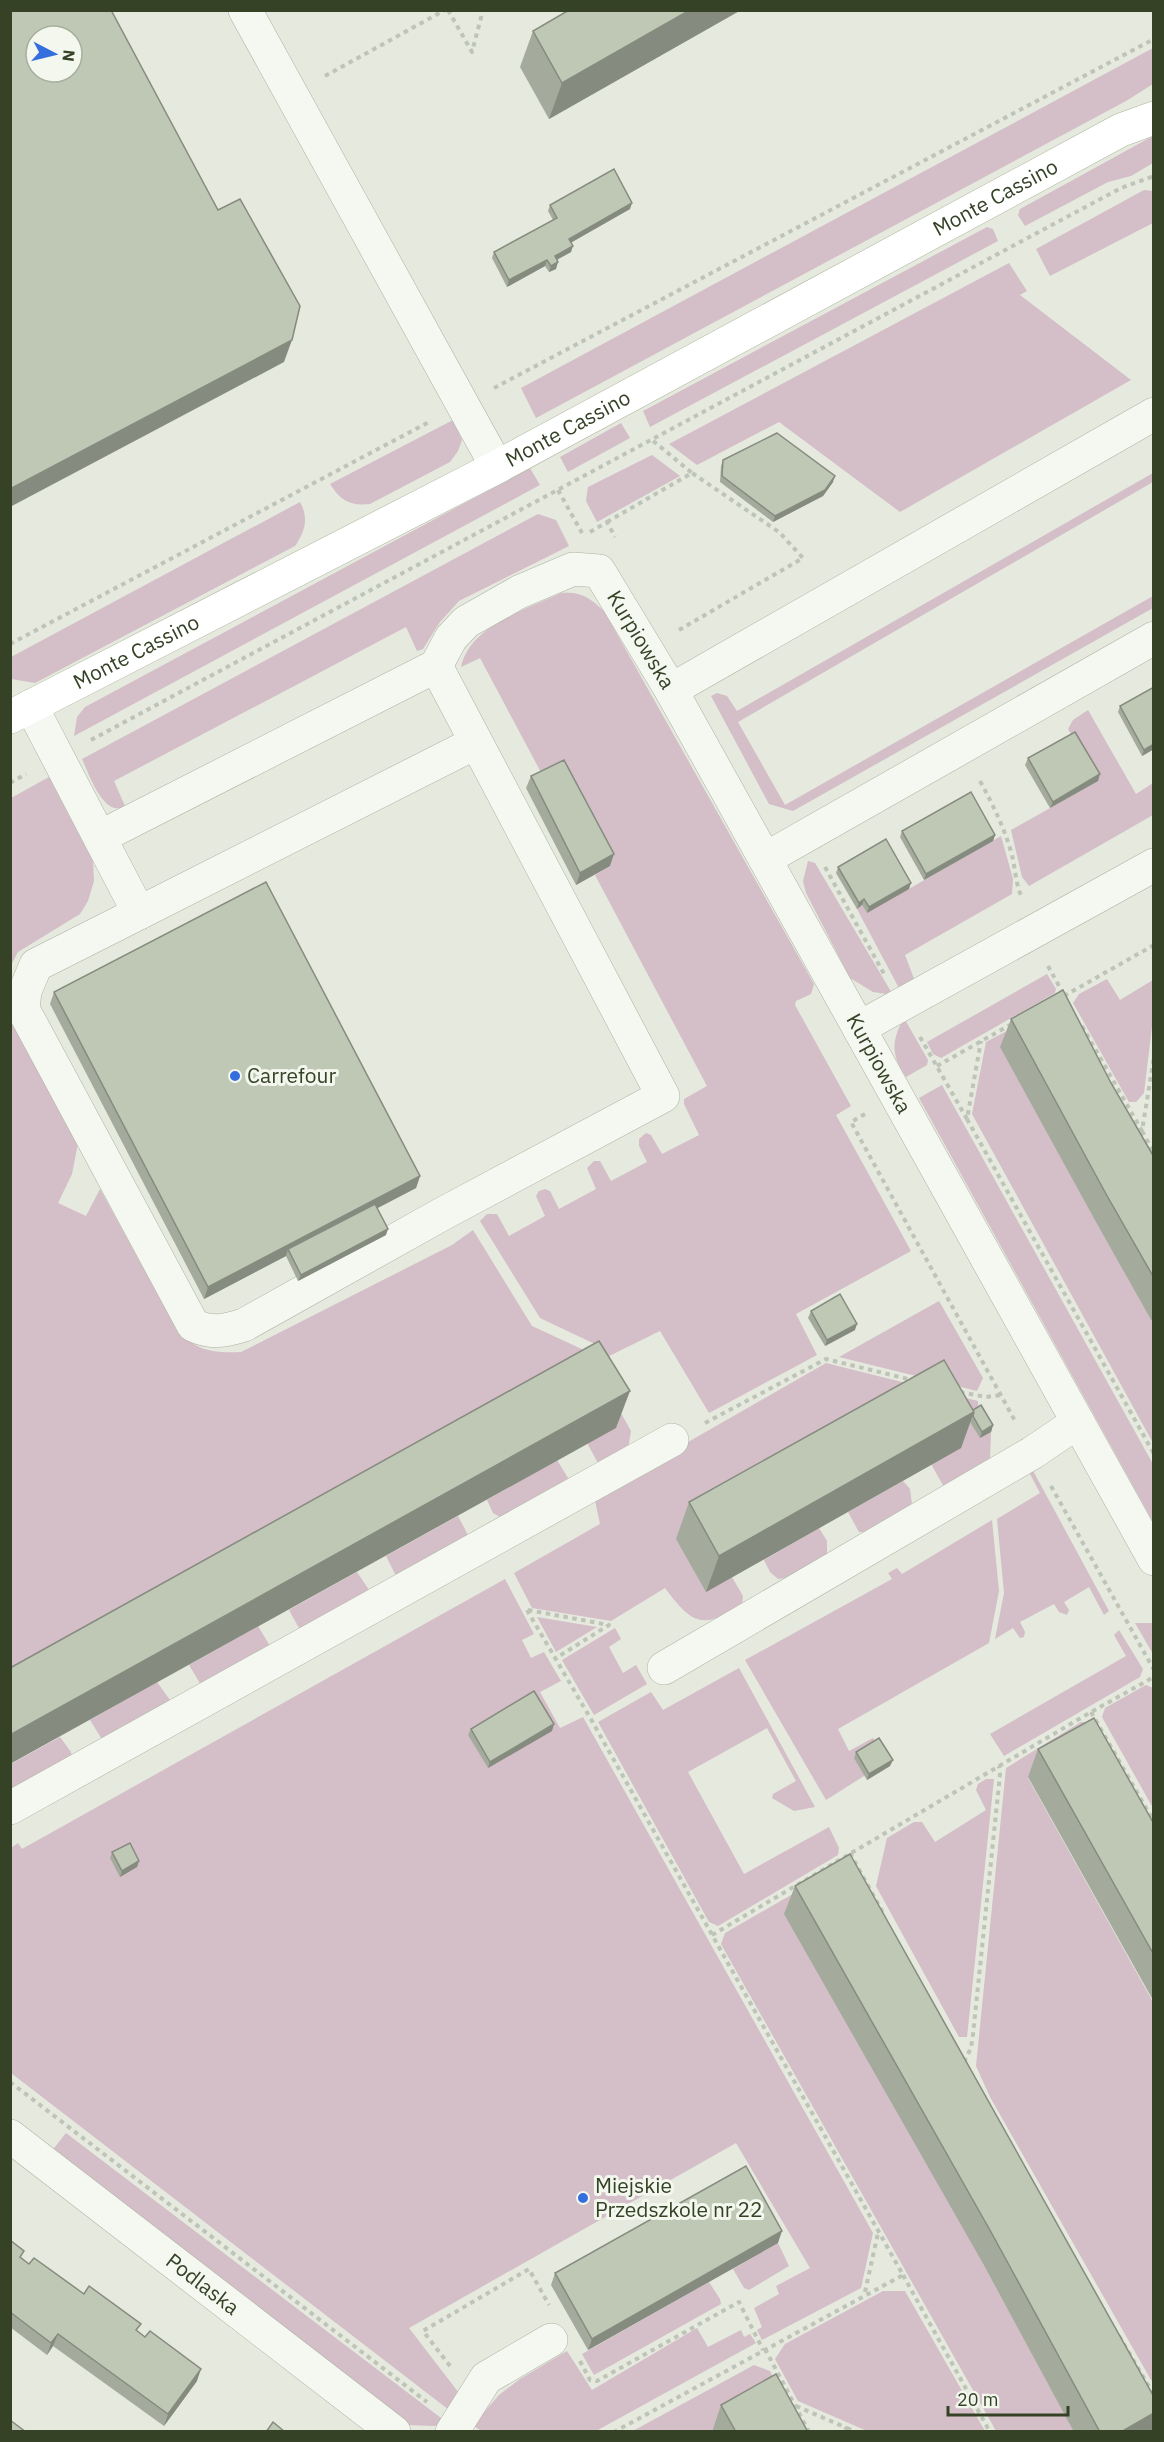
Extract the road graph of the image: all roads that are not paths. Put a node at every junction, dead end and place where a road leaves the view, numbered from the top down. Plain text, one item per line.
1 (245, 10) edge
2 (1154, 105) edge
3 (1154, 118) edge
4 (1122, 130) junction
5 (1154, 414) edge
6 (497, 467) junction
7 (1154, 638) edge
8 (436, 666) junction
9 (671, 690) junction
10 (21, 711) edge
11 (475, 743) junction
12 (100, 837) junction
13 (765, 860) junction
14 (1154, 865) edge
15 (139, 913) junction
16 (860, 1028) junction
17 (1078, 1422) junction
18 (672, 1440) dead end
19 (1154, 1559) edge
20 (664, 1668) dead end
21 (10, 1808) edge
22 (10, 2136) edge
23 (551, 2325) road end
24 (454, 2428) edge
25 (394, 2432) edge

1 - 6 street
2 - 4 main road, Monte Cassino
3 - 4 main road, Monte Cassino
4 - 6 main road, Monte Cassino
5 - 9 street
6 - 10 main road, Monte Cassino
7 - 13 street
8 - 9 street, Kurpiowska
8 - 11 street
8 - 12 street
9 - 13 street, Kurpiowska
10 - 12 street
11 - 15 street
11 - 15 street
12 - 15 street
13 - 16 street, Kurpiowska
14 - 16 street
16 - 17 street, Kurpiowska
17 - 19 street, Kurpiowska
17 - 20 street
18 - 21 street
22 - 25 street, Podlaska
23 - 24 street

